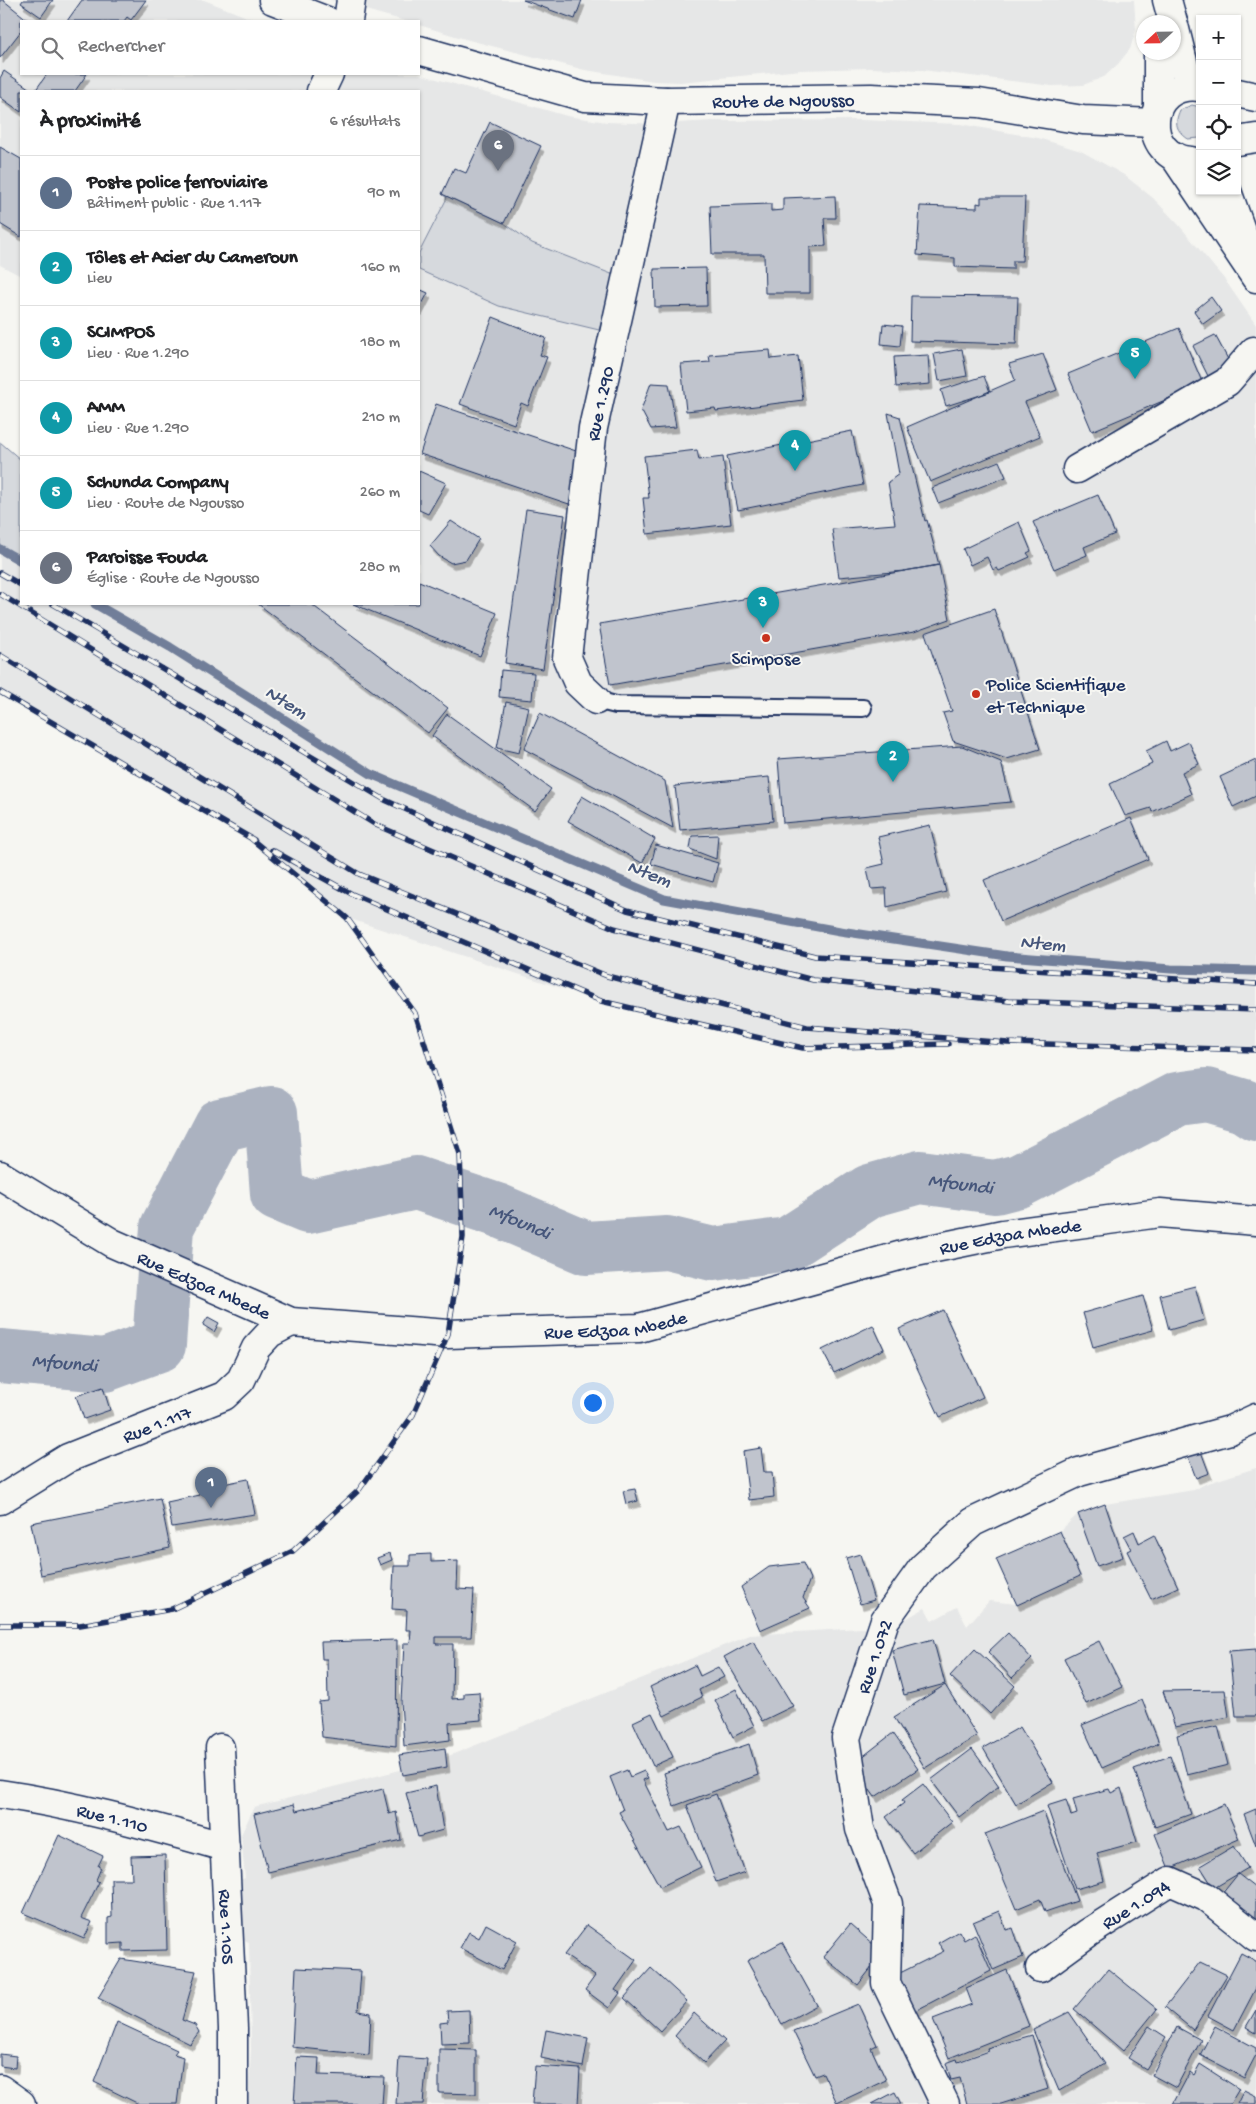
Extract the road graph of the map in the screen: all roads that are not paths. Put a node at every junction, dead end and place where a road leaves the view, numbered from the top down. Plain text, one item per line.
1 (273, 0) edge
2 (351, 0) edge
3 (1157, 0) edge
4 (1167, 0) edge
5 (1158, 15) edge
6 (1171, 15) edge
7 (324, 20) edge
8 (348, 20) edge
9 (1181, 48) edge
10 (420, 50) edge
11 (1158, 60) edge
12 (329, 75) edge
13 (1194, 86) edge
14 (322, 90) edge
15 (1241, 95) edge
16 (1256, 97) edge
17 (666, 101) junction
18 (1156, 114) junction
19 (1256, 138) edge
20 (1241, 140) edge
21 (1187, 159) edge
22 (1228, 195) edge
23 (1256, 272) edge
24 (1256, 278) edge
25 (1255, 353) edge
26 (1077, 469) dead end
27 (596, 700) joint
28 (863, 708) dead end
29 (0, 1175) edge
30 (1256, 1221) edge
31 (291, 1322) junction
32 (1256, 1418) edge
33 (0, 1500) edge
34 (220, 1748) dead end
35 (0, 1794) edge
36 (225, 1847) junction
37 (1256, 1937) edge
38 (1040, 1968) dead end
39 (0, 2089) edge
40 (21, 2104) edge
41 (233, 2104) edge
42 (945, 2104) edge

1 - 7 street
2 - 8 street
3 - 5 street
4 - 6 street
9 - 13 street
10 - 17 street, Route de Ngousso
11 - 18 street
12 - 14 street
13 - 18 street
15 - 16 street
17 - 18 street, Route de Ngousso
17 - 27 street, Rue 1.290
18 - 21 street
19 - 20 street
21 - 24 street
22 - 23 street
25 - 26 street
27 - 28 lane
29 - 31 street, Rue Edzoa Mbede
30 - 31 street, Rue Edzoa Mbede
31 - 33 street, Rue 1.117
32 - 42 street, Rue 1.072
34 - 36 street, Rue 1.105
35 - 36 street, Rue 1.110
36 - 41 street, Rue 1.105
37 - 38 street, Rue 1.094
39 - 40 street

